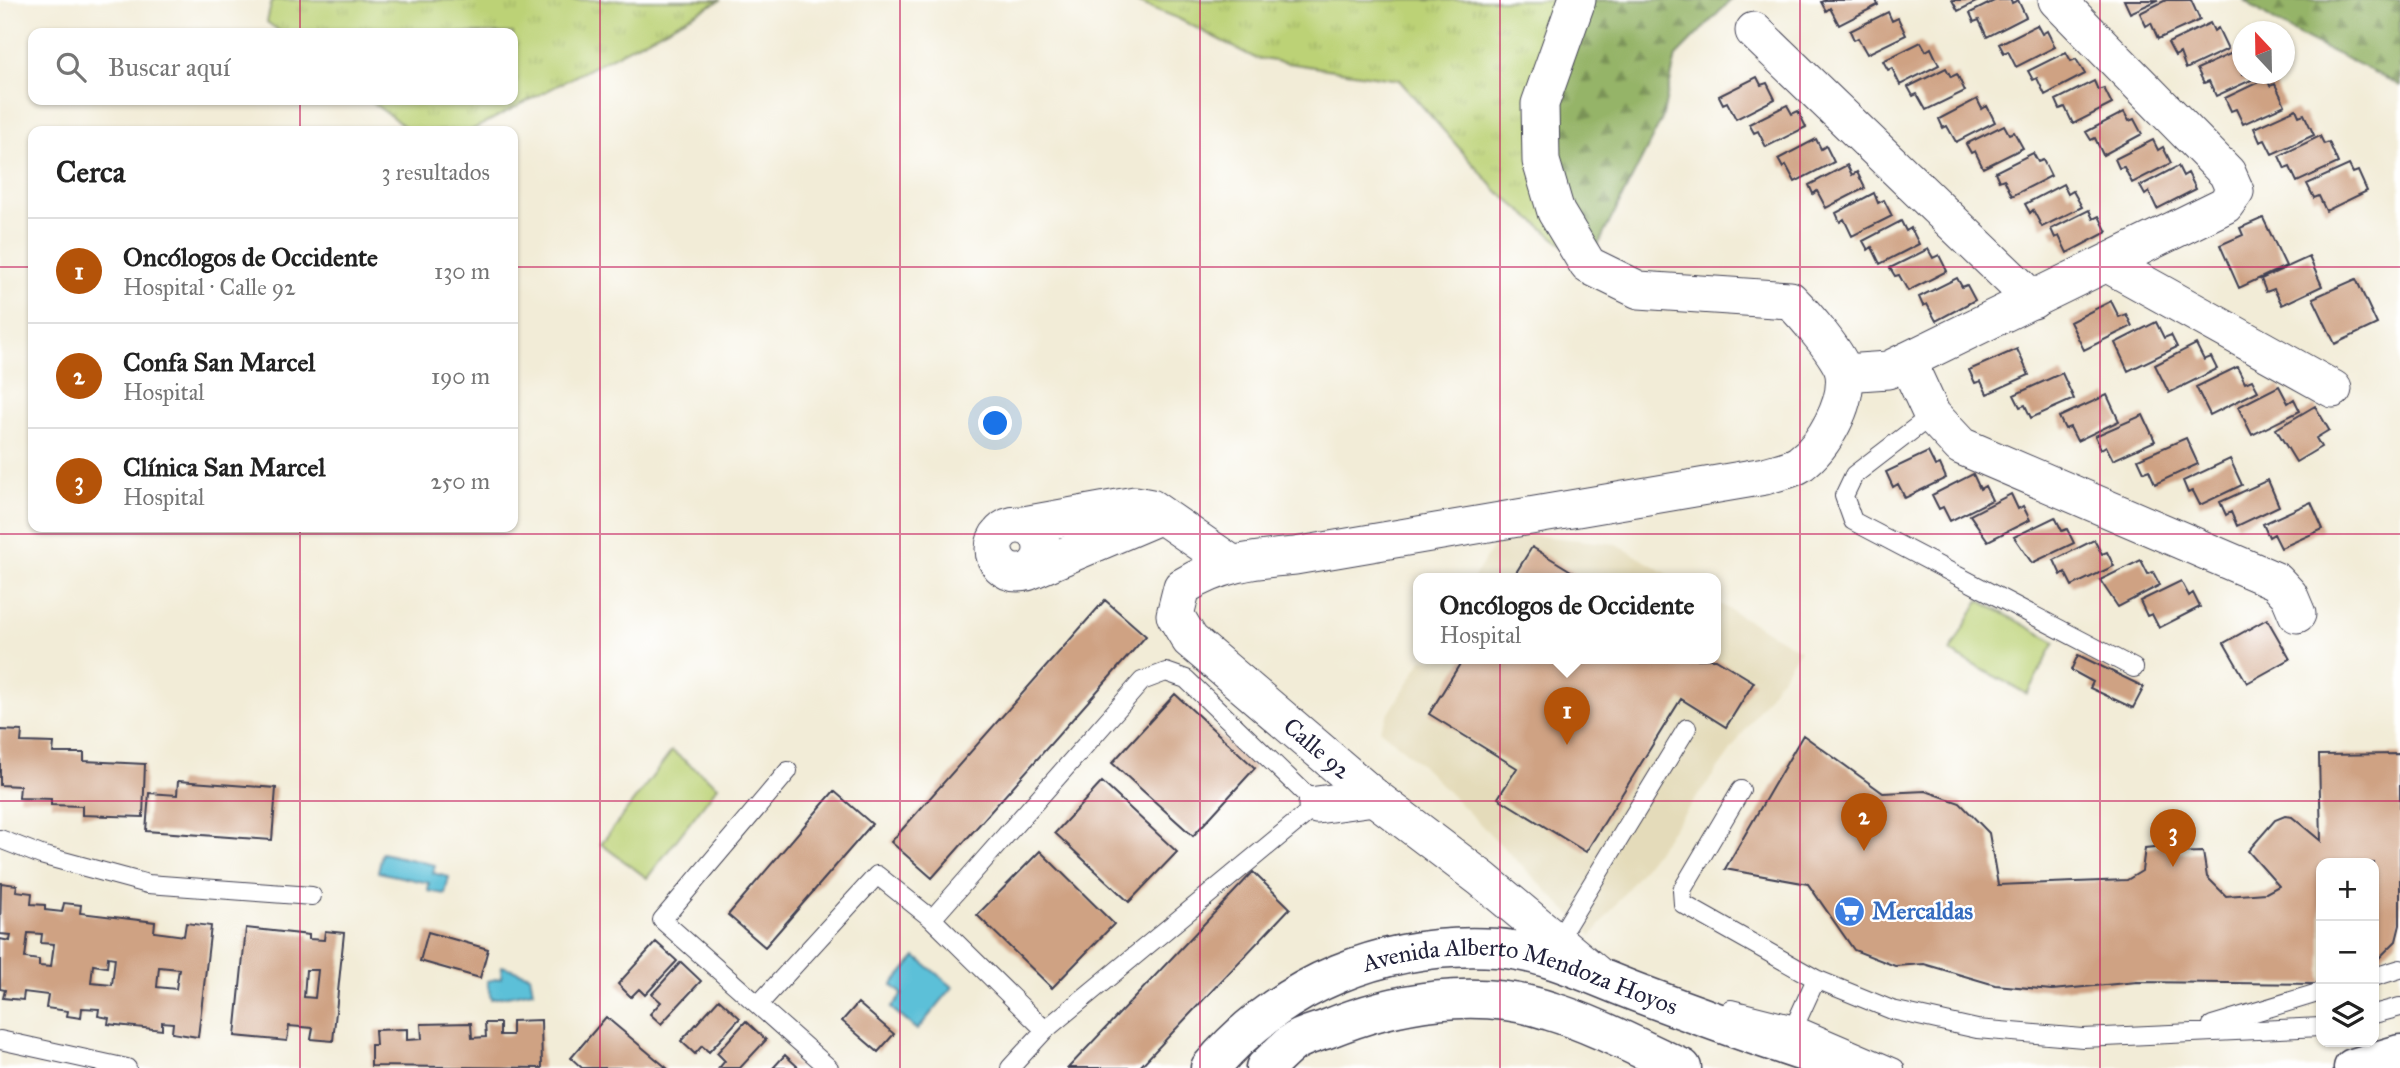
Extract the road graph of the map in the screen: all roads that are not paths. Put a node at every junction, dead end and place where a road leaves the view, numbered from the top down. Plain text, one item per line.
1 (1577, 0) edge
2 (2057, 0) edge
3 (1754, 31) dead end
4 (2108, 264) junction
5 (2033, 299) junction
6 (1907, 360) junction
7 (1844, 373) junction
8 (2333, 389) dead end
9 (1932, 415) junction
10 (1163, 514) junction
11 (1222, 567) junction
12 (2297, 614) dead end
13 (2134, 668) dead end
14 (1687, 728) dead end
15 (788, 771) dead end
16 (1741, 790) dead end
17 (1374, 797) junction
18 (1317, 806) junction
19 (0, 839) edge
20 (312, 896) dead end
21 (1515, 910) junction
22 (932, 919) junction
23 (1557, 941) junction
24 (1497, 948) junction
25 (2400, 969) edge
26 (2379, 975) edge
27 (1816, 979) junction
28 (1613, 982) junction
29 (2316, 993) edge
30 (758, 1005) junction
31 (2400, 1007) edge
32 (2379, 1013) edge
33 (1796, 1025) junction
34 (2316, 1027) edge
35 (1045, 1030) junction
36 (2185, 1032) junction
37 (0, 1040) edge
38 (2400, 1054) edge
39 (127, 1068) edge
40 (829, 1068) edge
41 (1010, 1068) edge
42 (1210, 1068) edge
43 (1265, 1068) edge
44 (1682, 1068) edge
45 (1853, 1068) edge
46 (1895, 1068) edge
47 (2353, 1068) edge

1 - 7 street
2 - 4 street
3 - 5 street
4 - 5 street
4 - 8 street
5 - 6 street
6 - 7 street
6 - 9 street
7 - 11 street
9 - 12 street
9 - 13 lane
10 - 10 street
10 - 11 street
11 - 17 street, Calle 92
14 - 23 lane
15 - 30 lane
16 - 27 lane
17 - 18 street
17 - 21 street, Calle 92
18 - 22 lane
18 - 35 lane
19 - 20 lane
21 - 23 street, Calle 92
21 - 24 street
22 - 30 lane
22 - 35 lane
23 - 28 street, Calle 92
24 - 28 main road, Avenida Alberto Mendoza Hoyos
24 - 42 main road, Avenida Alberto Mendoza Hoyos
25 - 26 lane
27 - 33 lane
27 - 36 lane
28 - 33 lane
28 - 45 main road, Avenida Alberto Mendoza Hoyos
29 - 36 lane
30 - 40 lane
31 - 32 lane
33 - 46 lane
34 - 36 lane
35 - 41 lane
37 - 39 lane
38 - 47 main road
43 - 44 main road, Avenida Alberto Mendoza Hoyos

